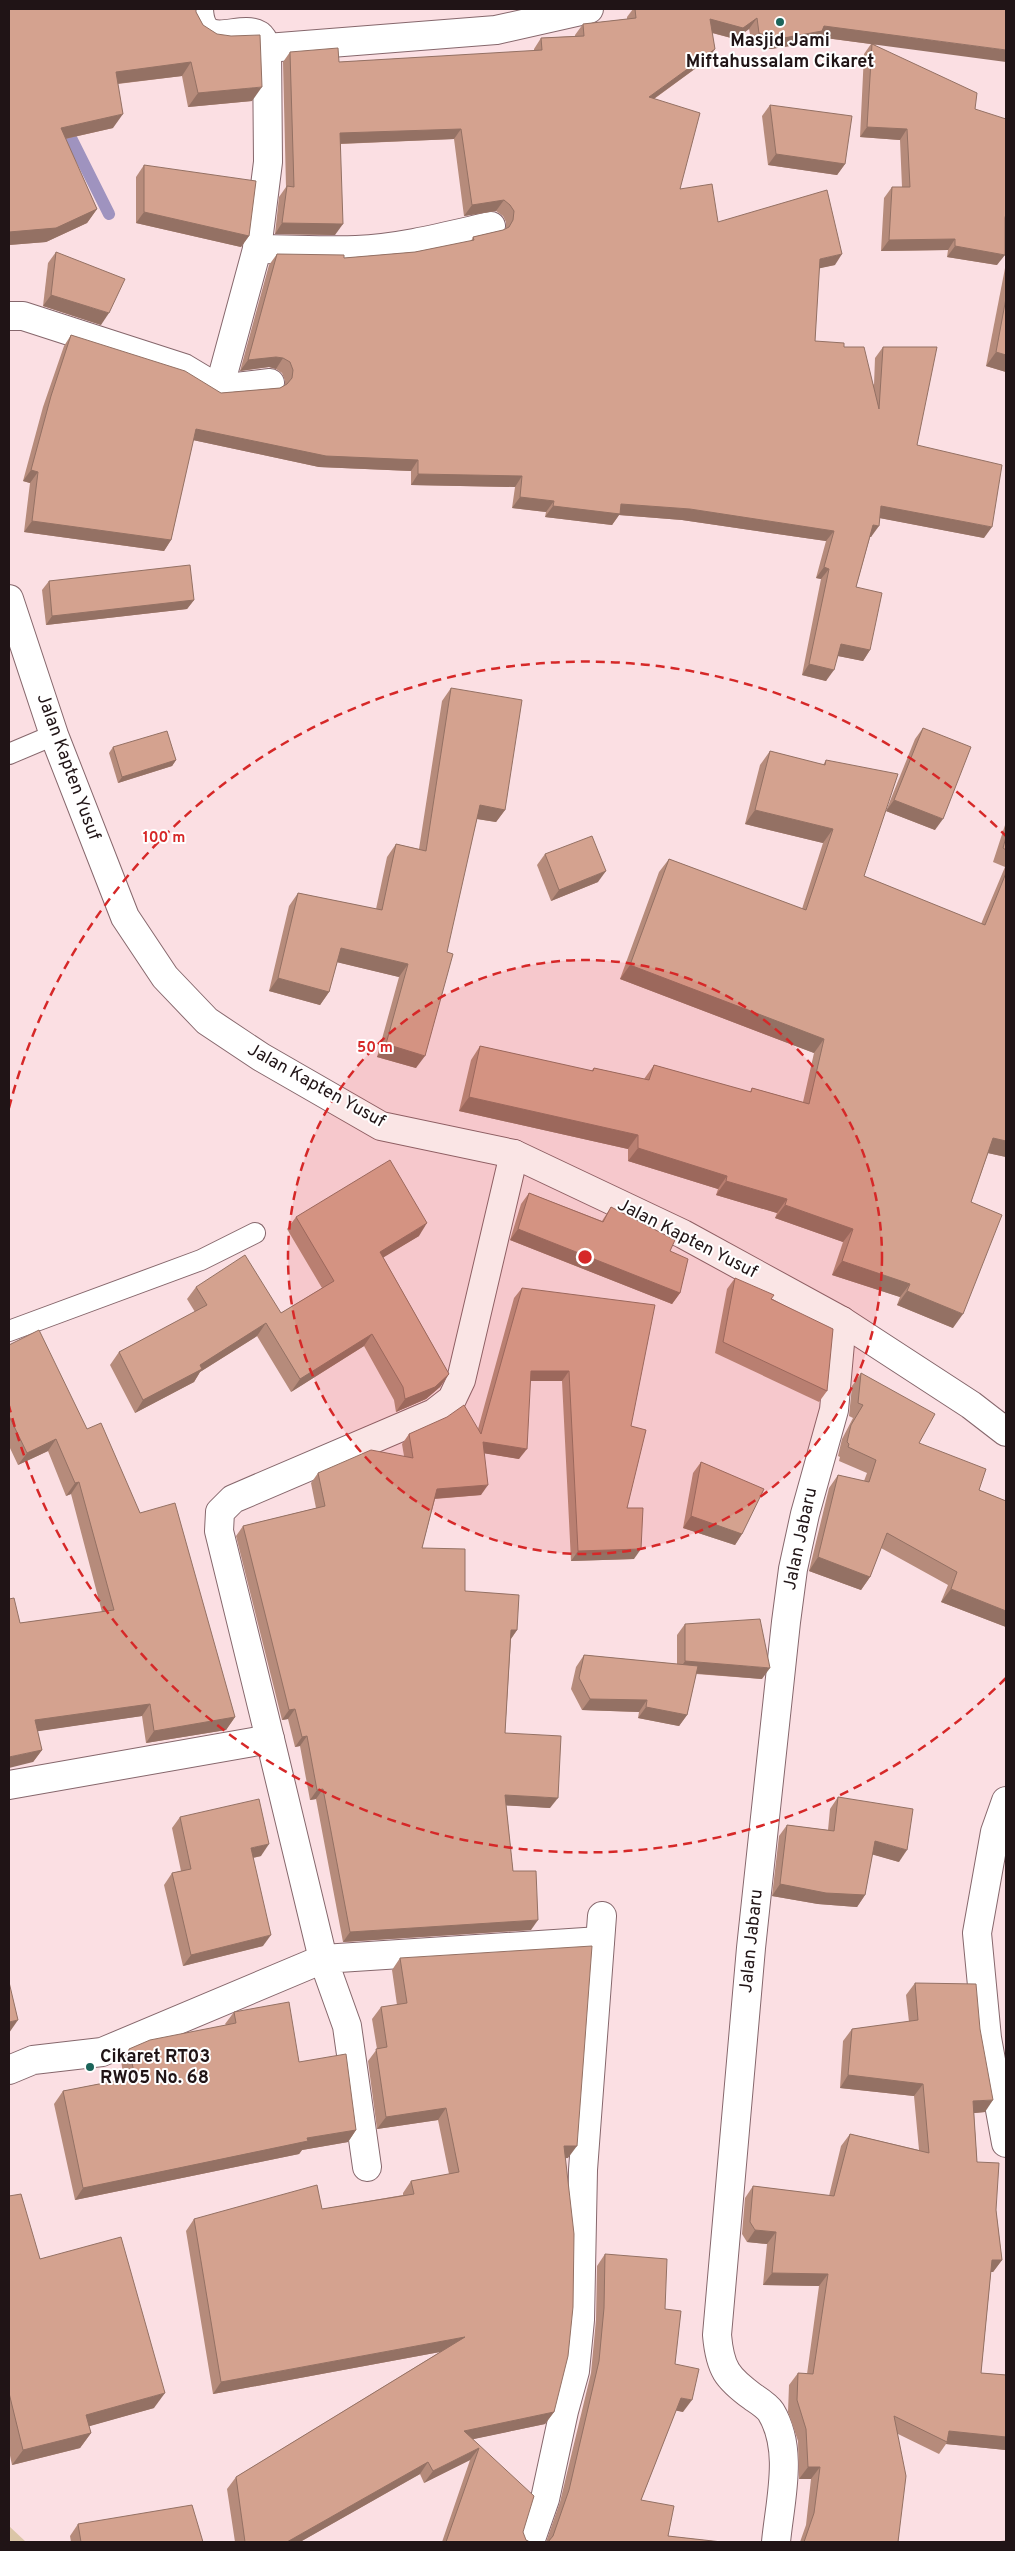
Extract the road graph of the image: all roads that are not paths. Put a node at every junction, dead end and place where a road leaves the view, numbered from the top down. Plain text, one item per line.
1 (199, 9) edge
2 (589, 9) edge
3 (267, 48) junction
4 (492, 226) dead end
5 (257, 249) junction
6 (9, 316) edge
7 (270, 383) dead end
8 (219, 389) junction
9 (9, 599) edge
10 (54, 736) junction
11 (9, 754) edge
12 (514, 1154) junction
13 (255, 1233) dead end
14 (842, 1321) junction
15 (9, 1331) edge
16 (1006, 1432) edge
17 (270, 1739) junction
18 (9, 1785) edge
19 (1006, 1801) edge
20 (323, 1959) junction
21 (9, 2070) edge
22 (1006, 2143) edge
23 (367, 2167) dead end
24 (530, 2542) edge
25 (776, 2542) edge

1 - 3 street
2 - 3 street
3 - 5 street
4 - 5 street
5 - 8 street
6 - 8 street
7 - 8 street
9 - 10 street, Jalan Kapten Yusuf
10 - 11 lane
10 - 12 street, Jalan Kapten Yusuf
12 - 14 street, Jalan Kapten Yusuf
12 - 17 street
13 - 15 lane
14 - 16 street, Jalan Kapten Yusuf
14 - 25 street, Jalan Jabaru
17 - 18 street
17 - 20 street
19 - 22 street
20 - 21 street
20 - 23 street
20 - 24 street

